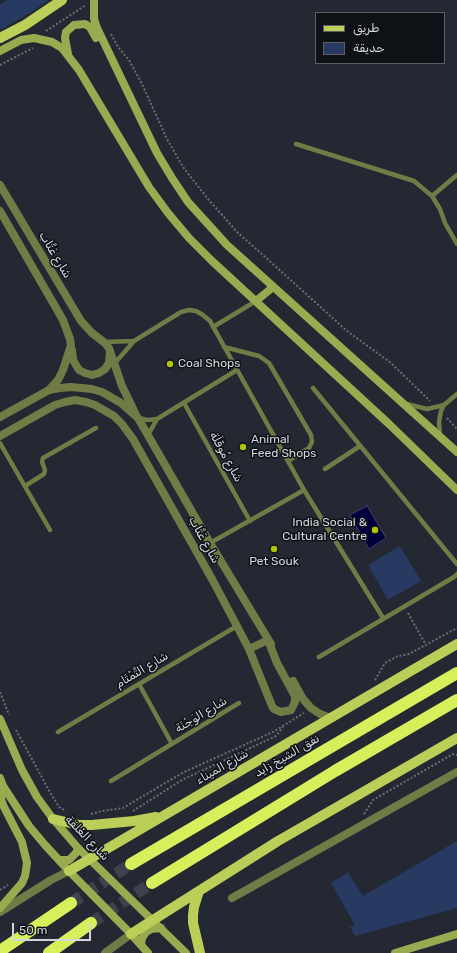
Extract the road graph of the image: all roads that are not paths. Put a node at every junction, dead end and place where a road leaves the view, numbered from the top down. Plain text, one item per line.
1 (62, 0) edge
2 (92, 1) edge
3 (0, 38) edge
4 (0, 51) edge
5 (68, 55) junction
6 (111, 58) junction
7 (296, 144) dead end
8 (457, 176) edge
9 (0, 185) edge
10 (432, 196) junction
11 (0, 211) edge
12 (457, 244) edge
13 (273, 288) junction
14 (256, 301) junction
15 (213, 327) junction
16 (134, 340) junction
17 (103, 342) junction
18 (71, 345) junction
19 (224, 347) junction
20 (109, 348) junction
21 (115, 363) junction
22 (237, 370) junction
23 (313, 388) dead end
24 (49, 390) junction
25 (457, 394) edge
26 (400, 402) junction
27 (184, 403) junction
28 (444, 405) junction
29 (0, 417) edge
30 (137, 418) junction
31 (156, 419) junction
32 (96, 428) dead end
33 (0, 436) edge
34 (148, 436) junction
35 (440, 436) junction
36 (0, 442) edge
37 (360, 446) junction
38 (457, 452) edge
39 (288, 461) junction
40 (325, 468) dead end
41 (25, 486) junction
42 (304, 490) junction
43 (457, 490) edge
44 (250, 521) junction
45 (50, 530) dead end
46 (210, 543) junction
47 (457, 564) edge
48 (457, 574) edge
49 (383, 618) junction
50 (237, 626) junction
51 (268, 640) junction
52 (457, 644) edge
53 (249, 648) junction
54 (319, 657) dead end
55 (457, 673) edge
56 (139, 684) junction
57 (457, 700) edge
58 (239, 703) dead end
59 (0, 718) edge
60 (331, 718) junction
61 (58, 732) dead end
62 (457, 738) edge
63 (172, 744) junction
64 (457, 772) edge
65 (0, 778) edge
66 (111, 781) dead end
67 (4, 786) junction
68 (170, 812) junction
69 (53, 819) junction
70 (78, 848) junction
71 (90, 859) junction
72 (59, 860) junction
73 (131, 864) tunnel mouth
74 (69, 871) junction
75 (152, 883) tunnel mouth
76 (200, 891) junction
77 (232, 898) dead end
78 (71, 903) tunnel mouth
79 (0, 908) edge
80 (0, 912) edge
81 (153, 920) junction
82 (92, 923) tunnel mouth
83 (161, 928) junction
84 (132, 934) junction
85 (457, 934) edge
86 (141, 945) junction
87 (0, 951) edge
88 (48, 953) edge
89 (104, 953) edge
90 (148, 953) edge
91 (186, 953) edge
92 (200, 953) edge
93 (395, 953) edge

1 - 3 main road
2 - 6 main road
4 - 5 main road
5 - 6 main road
5 - 14 main road
6 - 13 main road
7 - 10 lane
8 - 10 lane
9 - 17 street, شارع عَتَّاب
10 - 12 lane
11 - 18 street, شارع عَتَّاب
13 - 14 main road
13 - 26 main road
14 - 15 lane
14 - 43 main road
15 - 16 lane
15 - 19 lane
16 - 17 lane
16 - 21 lane
17 - 20 street, شارع عَتَّاب
18 - 20 street
18 - 24 street, شارع عَتَّاب
19 - 22 lane
19 - 39 lane
20 - 21 street, شارع عَتَّاب
21 - 30 street, شارع عَتَّاب
22 - 27 lane
22 - 39 lane
23 - 37 lane
24 - 29 street, شارع عَتَّاب
24 - 30 street, شارع عَتَّاب
25 - 28 lane
26 - 28 lane
26 - 35 main road
27 - 31 lane
27 - 44 lane, شارع مُوقَلَة
28 - 35 lane
30 - 31 lane
30 - 34 street, شارع عَتَّاب
31 - 34 lane
32 - 41 lane
33 - 50 street, شارع عَتَّاب
34 - 46 street, شارع عَتَّاب
35 - 38 main road
36 - 41 lane
37 - 40 lane
37 - 47 lane
39 - 42 lane
41 - 45 lane
42 - 44 lane
42 - 49 lane
44 - 46 lane
46 - 51 street, شارع عَتَّاب
48 - 49 lane
49 - 54 lane
50 - 53 street, شارع عَتَّاب
50 - 56 lane, شارع التَّمْتَام
51 - 53 street
51 - 53 street, شارع عَتَّاب
51 - 60 street, شارع عَتَّاب
52 - 60 main road, شارع الميناء
55 - 73 highway, نفق الشيخ زايد
56 - 61 lane, شارع التَّمْتَام
56 - 63 lane, شارع الوَجْنَة
57 - 75 highway
58 - 63 lane, شارع الوَجْنَة
59 - 69 main road, شارع الغَلقة
60 - 68 main road, شارع الميناء
62 - 76 main road
63 - 66 lane, شارع الوَجْنَة
64 - 77 street
65 - 67 main road
67 - 72 main road
67 - 79 main road
68 - 69 main road
68 - 71 main road, شارع الميناء
69 - 70 main road, شارع الغَلقة
70 - 71 main road, شارع الغَلقة
70 - 72 main road
71 - 74 main road, شارع الميناء
71 - 81 main road, شارع الغَلقة
72 - 74 main road
74 - 80 street, شارع الميناء
74 - 84 main road
76 - 81 main road
76 - 92 main road
78 - 87 highway
81 - 83 main road, شارع الغَلقة
81 - 84 main road
82 - 88 highway
83 - 86 main road
83 - 91 main road, شارع الغَلقة
84 - 86 main road
84 - 89 street
85 - 93 main road
86 - 90 main road

